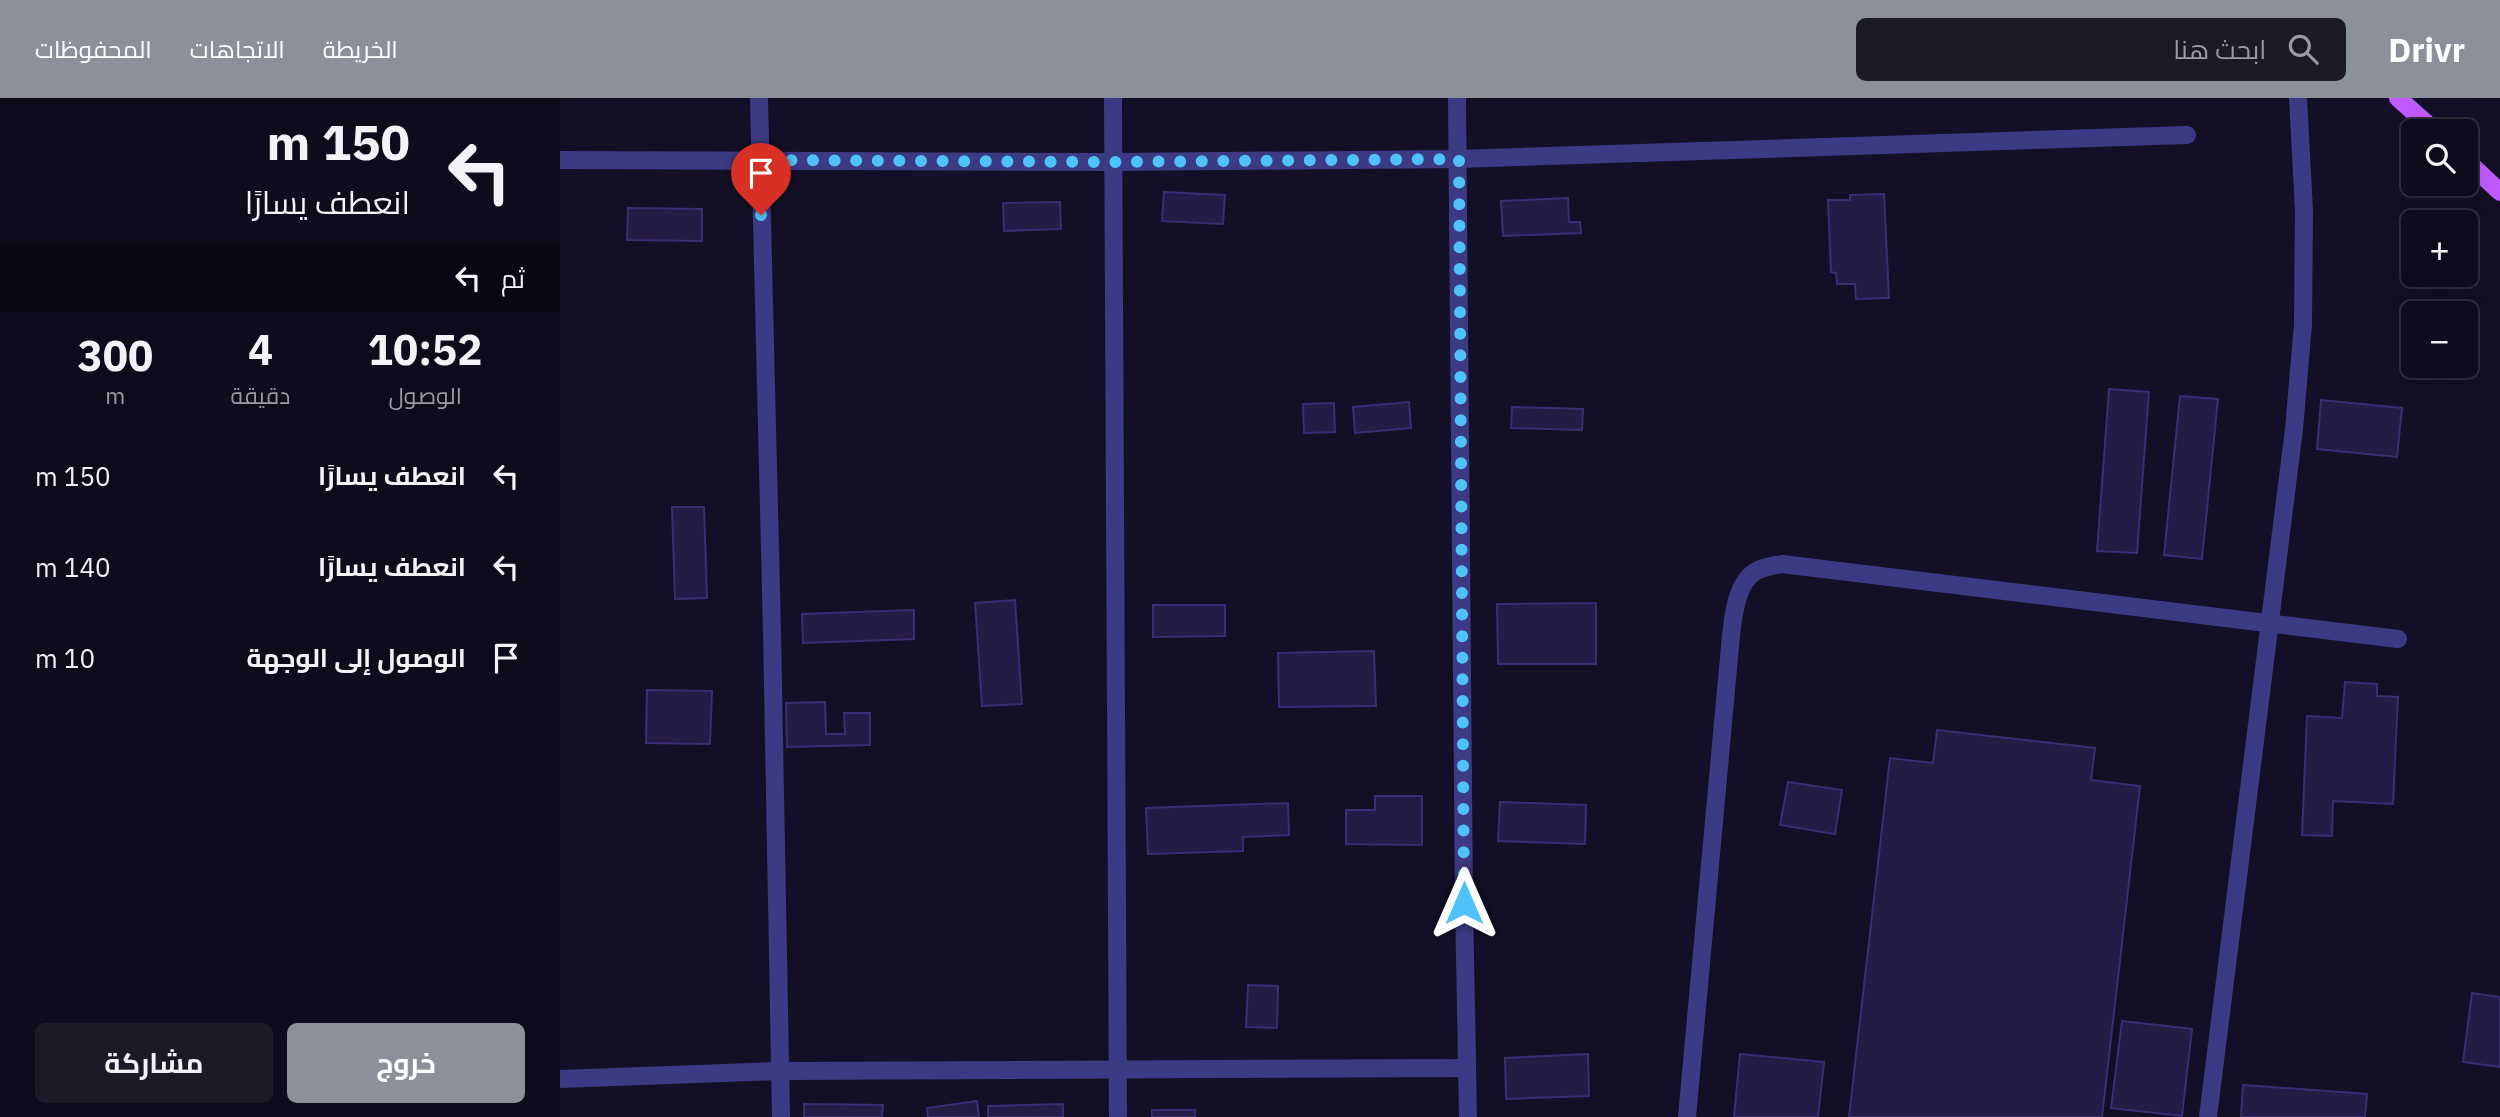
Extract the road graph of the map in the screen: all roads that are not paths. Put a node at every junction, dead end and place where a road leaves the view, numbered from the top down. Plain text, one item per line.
1 (759, 98) edge
2 (1113, 98) edge
3 (1457, 98) edge
4 (2298, 98) edge
5 (2399, 98) edge
6 (2422, 119) edge
7 (2187, 135) dead end
8 (1459, 159) junction
9 (560, 160) edge
10 (760, 160) junction
11 (1113, 162) junction
12 (2478, 171) edge
13 (2500, 192) edge
14 (2271, 623) junction
15 (2398, 639) dead end
16 (1467, 1068) junction
17 (1117, 1070) junction
18 (779, 1071) junction
19 (560, 1079) edge
20 (781, 1117) edge
21 (1118, 1117) edge
22 (1468, 1117) edge
23 (1687, 1117) edge
24 (2208, 1117) edge

1 - 10 street
2 - 11 street
3 - 8 street
4 - 14 street
5 - 6 main road
7 - 8 street
8 - 11 street
8 - 16 street
9 - 10 street
10 - 11 street
10 - 18 street
11 - 17 street
12 - 13 main road
14 - 15 street
14 - 23 street
14 - 24 street
16 - 17 street
16 - 22 street
17 - 18 street
17 - 21 street
18 - 19 street
18 - 20 street

